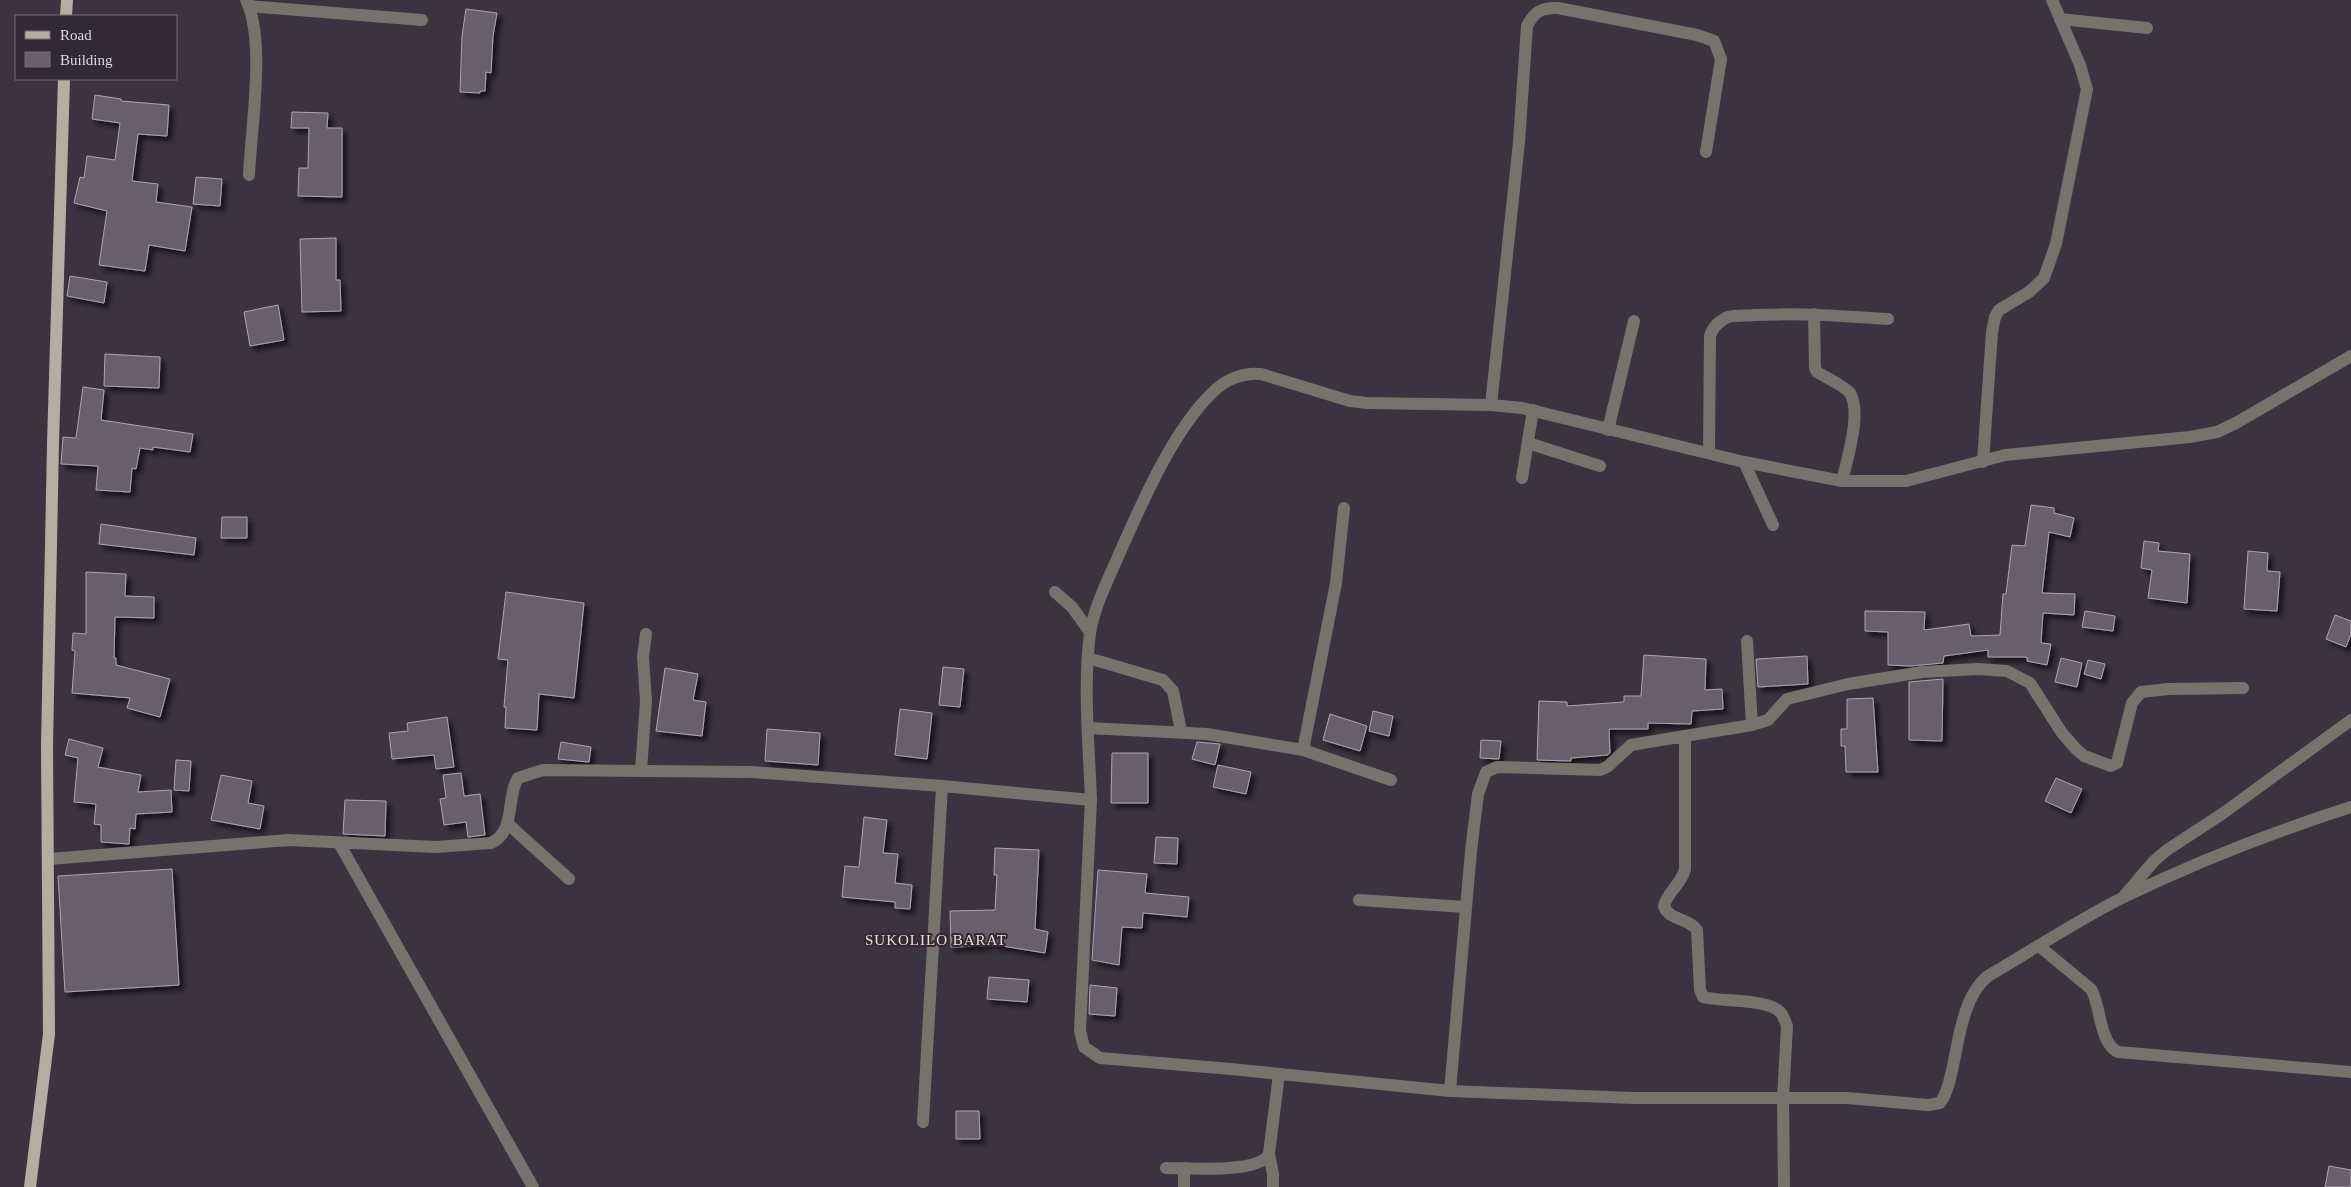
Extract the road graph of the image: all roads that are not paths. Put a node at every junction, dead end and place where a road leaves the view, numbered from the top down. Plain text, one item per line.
1 (67, 0) edge
2 (2052, 0) edge
3 (247, 3) edge
4 (66, 15) edge
5 (422, 20) dead end
6 (2060, 20) junction
7 (2147, 28) dead end
8 (64, 80) edge
9 (1706, 152) dead end
10 (249, 175) dead end
11 (1814, 314) junction
12 (1888, 319) dead end
13 (1634, 321) dead end
14 (2351, 356) edge
15 (1491, 405) junction
16 (1533, 410) junction
17 (1608, 430) junction
18 (1528, 443) junction
19 (1710, 452) junction
20 (1744, 462) junction
21 (1983, 462) junction
22 (1600, 466) dead end
23 (1522, 478) dead end
24 (1842, 481) junction
25 (1344, 508) dead end
26 (1773, 525) dead end
27 (1055, 592) dead end
28 (1090, 632) junction
29 (646, 634) dead end
30 (1747, 641) dead end
31 (1088, 658) junction
32 (2243, 688) dead end
33 (2351, 720) edge
34 (1752, 725) junction
35 (1088, 728) junction
36 (1181, 731) junction
37 (1685, 736) junction
38 (1303, 750) junction
39 (641, 770) junction
40 (1391, 780) dead end
41 (942, 786) junction
42 (1091, 800) junction
43 (2351, 808) edge
44 (508, 824) junction
45 (339, 843) junction
46 (49, 859) junction
47 (570, 878) dead end
48 (2121, 898) junction
49 (1359, 900) dead end
50 (1465, 906) junction
51 (2039, 946) junction
52 (2351, 1072) edge
53 (1279, 1074) junction
54 (1450, 1092) junction
55 (1783, 1099) junction
56 (923, 1122) dead end
57 (1269, 1154) junction
58 (1166, 1168) dead end
59 (1184, 1168) junction
60 (30, 1187) edge
61 (533, 1187) edge
62 (1184, 1187) edge
63 (1273, 1187) edge
64 (1784, 1187) edge

1 - 4 main road
2 - 6 street
3 - 5 street
3 - 10 street
6 - 7 street
6 - 21 street
8 - 46 main road
9 - 15 street
11 - 12 street
11 - 19 street
11 - 24 street
13 - 17 street
14 - 21 street
15 - 16 street
15 - 28 street
16 - 17 street
16 - 18 street
17 - 19 street
18 - 22 street
18 - 23 street
19 - 20 street
20 - 24 street
20 - 26 street
21 - 24 street
25 - 38 street
27 - 28 street
28 - 31 street
29 - 39 street
30 - 34 street
31 - 35 street
31 - 36 street
32 - 34 street
33 - 48 street
34 - 37 street
35 - 36 street
35 - 42 street
36 - 38 street
37 - 50 street
37 - 55 street
38 - 40 street
39 - 41 street
39 - 44 street
41 - 42 street
41 - 56 street
42 - 53 street
43 - 48 street
44 - 45 street
44 - 47 street
45 - 46 street
45 - 61 street
46 - 60 main road
48 - 51 street
49 - 50 street
50 - 54 street
51 - 52 street
51 - 55 street
53 - 54 street
53 - 57 street
54 - 55 street
55 - 64 street
57 - 59 street
57 - 63 street
58 - 59 street
59 - 62 street

